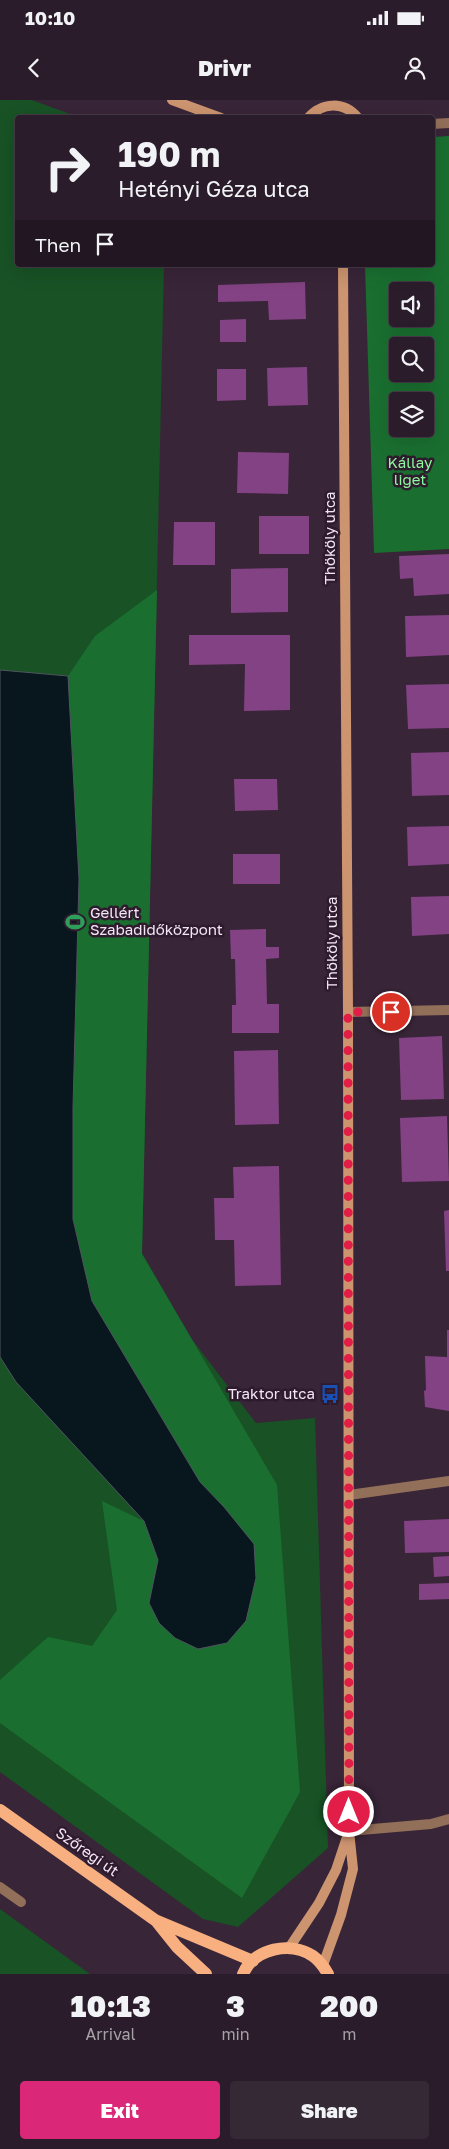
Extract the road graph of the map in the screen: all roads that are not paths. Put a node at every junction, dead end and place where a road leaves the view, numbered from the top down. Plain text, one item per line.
1 (172, 100) edge
2 (350, 100) edge
3 (323, 104) edge
4 (355, 114) edge
5 (213, 115) edge
6 (310, 115) edge
7 (449, 123) edge
8 (435, 124) edge
9 (343, 267) edge
10 (449, 1010) edge
11 (348, 1012) junction
12 (449, 1481) edge
13 (349, 1495) junction
14 (0, 1810) edge
15 (449, 1819) edge
16 (349, 1831) junction
17 (0, 1887) edge
18 (21, 1902) dead end
19 (156, 1920) junction
20 (289, 1948) junction
21 (253, 1961) junction
22 (326, 1970) edge
23 (206, 1974) edge
24 (243, 1974) edge

1 - 5 street
2 - 4 street
3 - 4 street
3 - 6 street
7 - 8 street
9 - 11 street, Thököly utca
10 - 11 street
11 - 13 street, Thököly utca
12 - 13 street
13 - 16 street, Thököly utca
14 - 19 main road, Szőregi út
15 - 16 street
16 - 20 street, Thököly utca
16 - 22 street, Thököly utca
17 - 18 street
19 - 21 main road, Szőregi út
19 - 23 main road, Szőregi út
20 - 21 main road
20 - 22 main road
21 - 24 main road

